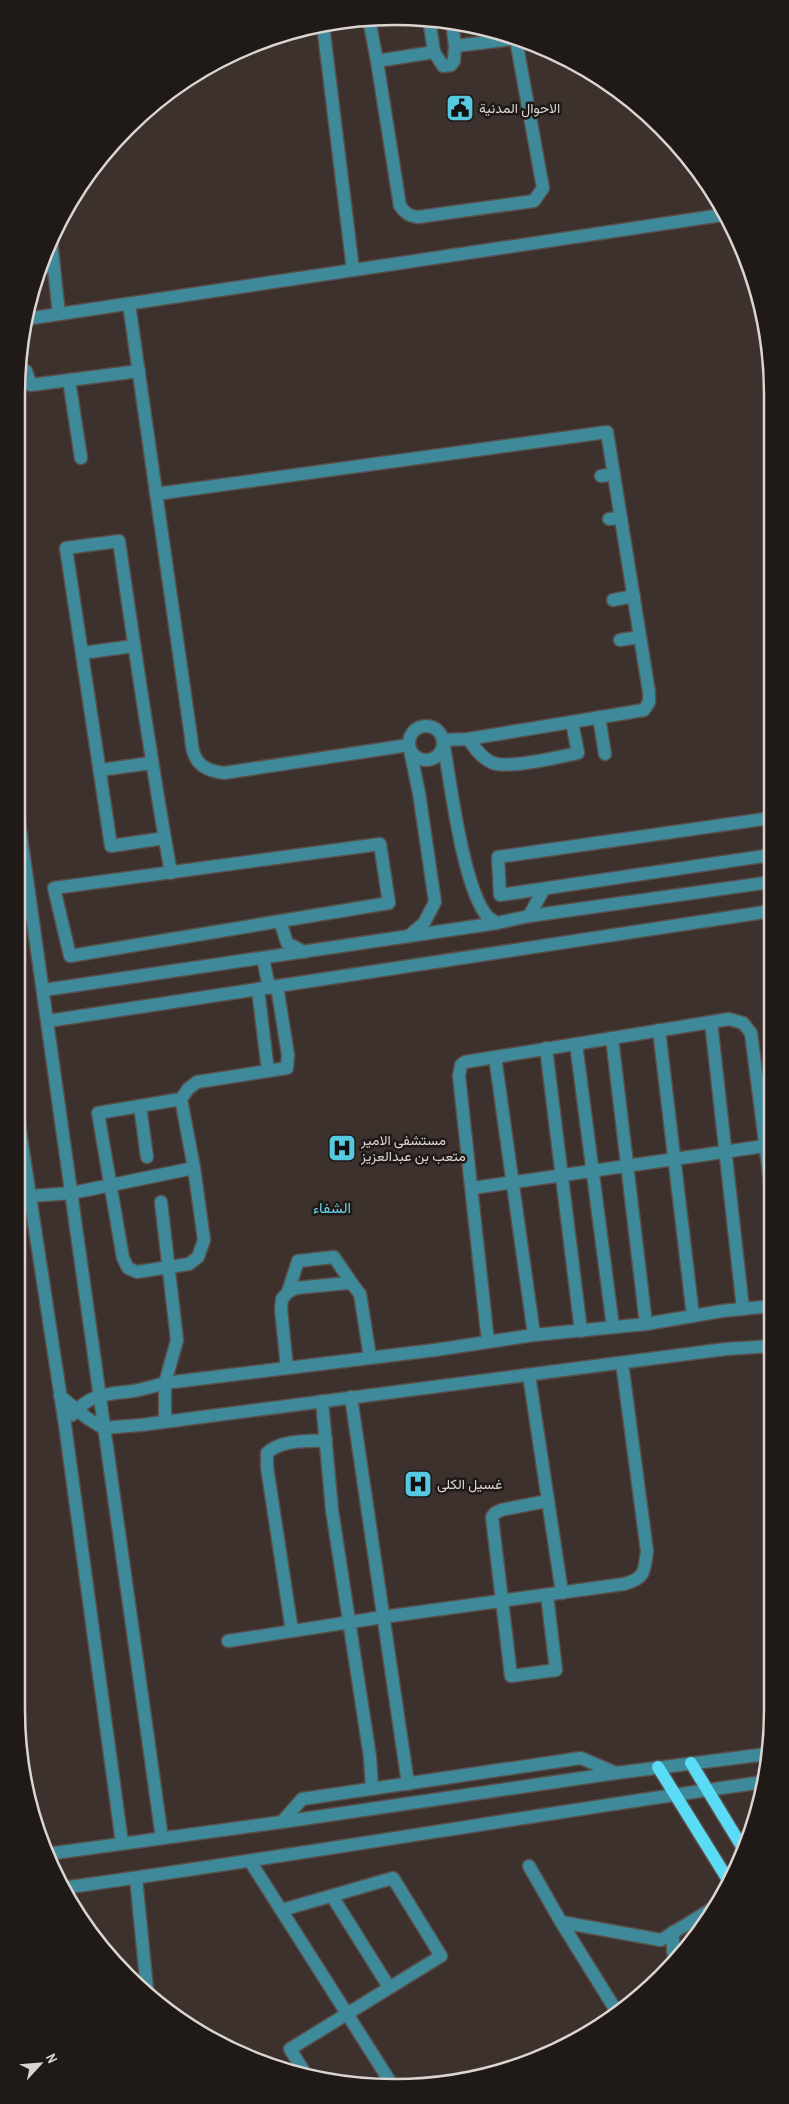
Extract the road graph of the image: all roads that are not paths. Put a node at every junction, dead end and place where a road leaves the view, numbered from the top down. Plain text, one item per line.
1 (370, 26) edge
2 (430, 27) edge
3 (453, 30) edge
4 (324, 32) edge
5 (499, 41) edge
6 (455, 46) junction
7 (516, 46) edge
8 (434, 52) junction
9 (376, 61) junction
10 (717, 216) edge
11 (53, 254) edge
12 (54, 266) junction
13 (48, 267) edge
14 (353, 270) junction
15 (129, 304) junction
16 (59, 314) junction
17 (33, 318) edge
18 (26, 371) dead end
19 (139, 371) junction
20 (69, 380) junction
21 (81, 458) dead end
22 (614, 474) junction
23 (601, 476) dead end
24 (156, 494) junction
25 (634, 596) junction
26 (613, 600) dead end
27 (640, 637) junction
28 (620, 640) dead end
29 (134, 646) junction
30 (82, 653) junction
31 (599, 717) junction
32 (572, 722) junction
33 (468, 739) junction
34 (444, 740) junction
35 (409, 745) junction
36 (604, 754) dead end
37 (152, 763) junction
38 (100, 770) junction
39 (764, 819) edge
40 (165, 838) junction
41 (764, 856) edge
42 (25, 862) edge
43 (171, 873) junction
44 (764, 883) edge
45 (544, 889) junction
46 (764, 912) edge
47 (529, 916) junction
48 (280, 921) junction
49 (497, 923) junction
50 (409, 936) junction
51 (304, 952) junction
52 (263, 958) junction
53 (268, 988) junction
54 (44, 990) junction
55 (48, 1021) junction
56 (711, 1022) junction
57 (659, 1030) junction
58 (612, 1038) junction
59 (576, 1044) junction
60 (546, 1048) junction
61 (495, 1057) junction
62 (268, 1070) junction
63 (181, 1099) junction
64 (140, 1106) junction
65 (764, 1138) edge
66 (764, 1146) edge
67 (725, 1152) junction
68 (147, 1157) dead end
69 (674, 1159) junction
70 (25, 1164) edge
71 (627, 1166) junction
72 (194, 1168) junction
73 (593, 1171) junction
74 (561, 1175) junction
75 (512, 1182) junction
76 (112, 1184) junction
77 (473, 1188) junction
78 (72, 1192) junction
79 (30, 1196) junction
80 (161, 1202) dead end
81 (170, 1268) junction
82 (353, 1285) junction
83 (288, 1292) junction
84 (764, 1307) edge
85 (743, 1309) junction
86 (693, 1316) junction
87 (646, 1324) junction
88 (613, 1327) junction
89 (581, 1330) junction
90 (534, 1335) junction
91 (488, 1342) junction
92 (764, 1347) edge
93 (370, 1357) junction
94 (622, 1364) junction
95 (287, 1368) junction
96 (528, 1375) junction
97 (165, 1383) junction
98 (100, 1394) junction
99 (60, 1396) junction
100 (351, 1397) junction
101 (322, 1402) junction
102 (77, 1410) junction
103 (165, 1422) junction
104 (65, 1425) junction
105 (104, 1428) junction
106 (326, 1440) junction
107 (547, 1501) junction
108 (562, 1593) junction
109 (547, 1595) junction
110 (501, 1602) junction
111 (383, 1617) junction
112 (349, 1622) junction
113 (292, 1631) junction
114 (228, 1641) dead end
115 (761, 1755) edge
116 (691, 1763) junction
117 (658, 1767) junction
118 (616, 1773) junction
119 (757, 1783) edge
120 (408, 1784) junction
121 (372, 1789) junction
122 (706, 1790) junction
123 (674, 1794) junction
124 (282, 1822) junction
125 (162, 1838) junction
126 (739, 1842) edge
127 (122, 1843) junction
128 (54, 1853) edge
129 (250, 1861) junction
130 (529, 1866) dead end
131 (725, 1875) edge
132 (136, 1878) junction
133 (71, 1887) edge
134 (332, 1896) junction
135 (282, 1910) junction
136 (702, 1915) edge
137 (561, 1922) junction
138 (674, 1932) junction
139 (673, 1952) edge
140 (146, 1983) edge
141 (390, 1988) junction
142 (614, 2007) edge
143 (347, 2013) junction
144 (301, 2067) edge
145 (388, 2079) edge

1 - 9 street
2 - 8 street
3 - 6 street
4 - 14 street
5 - 6 street
6 - 8 street
7 - 9 street
8 - 9 street
10 - 14 street
11 - 12 street
12 - 13 street
12 - 16 street
14 - 15 street
15 - 16 street
15 - 19 street
16 - 17 street
18 - 20 street
19 - 20 street
19 - 24 street
20 - 21 street
22 - 23 street
22 - 24 street
22 - 25 street
24 - 35 street
25 - 26 street
25 - 27 street
27 - 28 street
27 - 31 street
29 - 30 street
29 - 30 street
29 - 37 street
30 - 38 street
31 - 32 street
31 - 36 street
32 - 33 street
32 - 33 street
33 - 34 street
34 - 35 street
34 - 35 street
34 - 49 street
35 - 50 street
37 - 38 street
37 - 40 street
38 - 40 street
39 - 45 street
40 - 43 street
41 - 45 street
42 - 54 street
43 - 48 street
43 - 48 street
44 - 47 street
45 - 47 street
46 - 53 street
47 - 49 street
48 - 51 street
49 - 50 street
50 - 51 street
51 - 52 street
52 - 53 street
52 - 54 street
53 - 55 street
53 - 62 street
53 - 62 street
54 - 55 street
55 - 78 street
56 - 57 street
56 - 65 street
56 - 67 street
57 - 58 street
57 - 69 street
58 - 59 street
58 - 71 street
59 - 60 street
59 - 73 street
60 - 61 street
60 - 74 street
61 - 75 street
61 - 77 street
62 - 63 street
63 - 64 street
63 - 72 street
64 - 68 street
64 - 76 street
66 - 67 street
67 - 69 street
67 - 85 street
69 - 71 street
69 - 86 street
70 - 79 street
71 - 73 street
71 - 87 street
72 - 76 street
72 - 81 street
73 - 74 street
73 - 88 street
74 - 75 street
74 - 89 street
75 - 77 street
75 - 90 street
76 - 78 street
76 - 81 street
77 - 91 street
78 - 79 street
78 - 98 street
79 - 99 street
80 - 81 street
81 - 97 street
82 - 83 street
82 - 83 street
82 - 93 street
83 - 95 street
84 - 85 street
85 - 86 street
86 - 87 street
87 - 88 street
88 - 89 street
89 - 90 street
90 - 91 street
91 - 93 street
92 - 94 street
93 - 95 street
94 - 96 street
94 - 108 street
95 - 97 street
96 - 100 street
96 - 107 street
97 - 98 street
97 - 103 street
98 - 102 street
98 - 105 street
99 - 102 street
99 - 104 street
100 - 101 street
100 - 111 street
101 - 103 street
101 - 106 street
102 - 104 street
102 - 105 street
103 - 105 street
104 - 127 street
105 - 125 street
106 - 112 street
106 - 113 street
107 - 108 street
107 - 110 street
108 - 109 street
109 - 110 street
109 - 110 street
110 - 111 street
111 - 112 street
111 - 120 street
112 - 113 street
112 - 121 street
113 - 114 street
115 - 116 street
116 - 117 street
116 - 122 main road
117 - 118 street
117 - 123 main road
118 - 120 street
118 - 124 street
119 - 122 street
120 - 121 street
121 - 124 street
122 - 123 street
122 - 126 main road
123 - 129 street
123 - 131 main road
124 - 125 street
125 - 127 street
127 - 128 street
129 - 132 street
129 - 135 street
130 - 137 street
132 - 133 street
132 - 140 street
134 - 135 street
134 - 141 street
134 - 141 street
135 - 143 street
136 - 138 street
137 - 138 street
137 - 142 street
138 - 139 street
141 - 143 street
143 - 144 street
143 - 145 street

